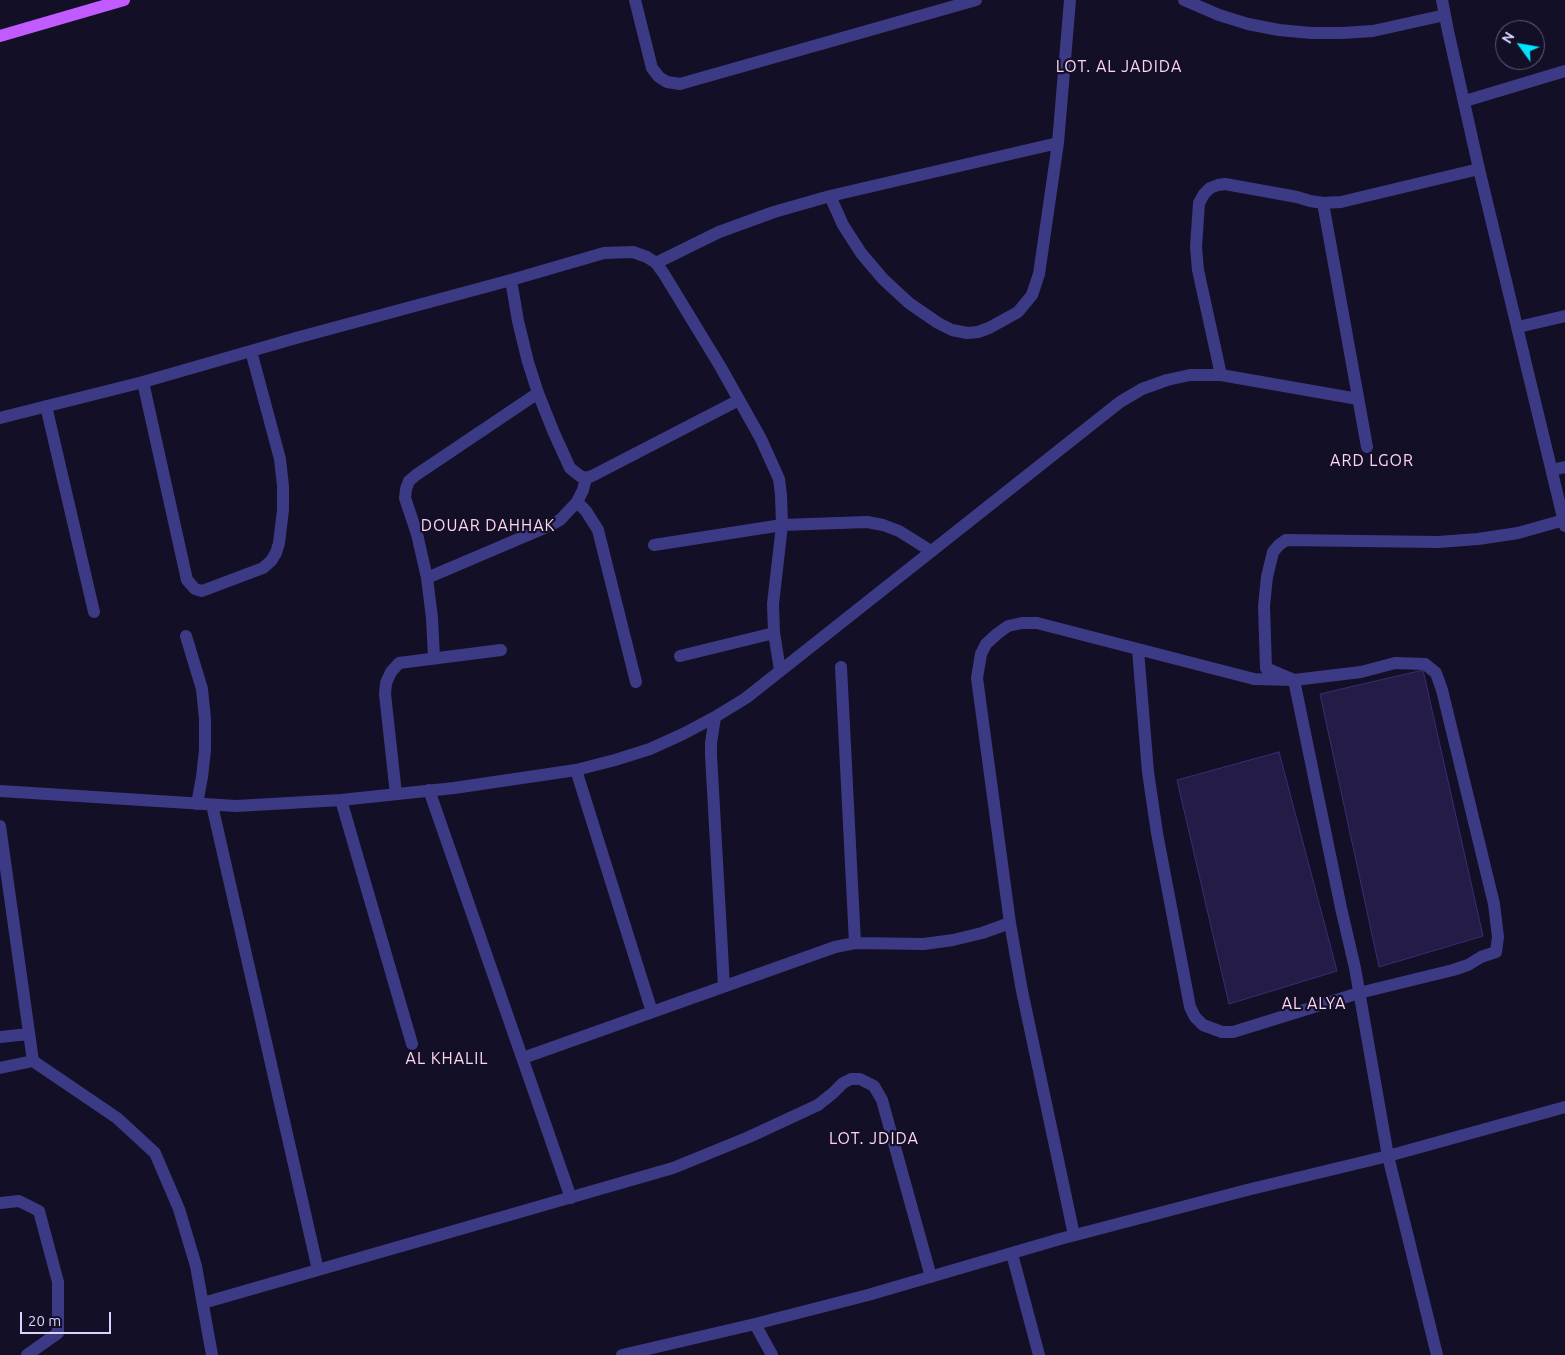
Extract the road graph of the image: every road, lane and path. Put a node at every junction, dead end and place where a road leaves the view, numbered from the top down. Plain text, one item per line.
1 (124, 0) edge
2 (635, 0) edge
3 (976, 0) edge
4 (1070, 0) edge
5 (1184, 0) edge
6 (1442, 0) edge
7 (1445, 16) junction
8 (0, 36) edge
9 (1565, 71) edge
10 (1464, 101) junction
11 (1058, 143) junction
12 (1478, 169) junction
13 (830, 196) junction
14 (1324, 203) junction
15 (656, 264) junction
16 (511, 280) junction
17 (1565, 316) edge
18 (1518, 327) junction
19 (251, 351) junction
20 (1220, 375) junction
21 (144, 382) junction
22 (538, 394) junction
23 (1358, 399) junction
24 (739, 400) junction
25 (46, 406) junction
26 (0, 418) edge
27 (1366, 447) dead end
28 (1565, 467) edge
29 (1552, 470) junction
30 (586, 478) junction
31 (577, 502) junction
32 (1564, 523) edge
33 (782, 525) junction
34 (654, 545) dead end
35 (931, 551) junction
36 (427, 578) junction
37 (94, 612) dead end
38 (774, 633) junction
39 (186, 636) dead end
40 (501, 650) dead end
41 (1138, 650) junction
42 (680, 656) dead end
43 (434, 658) junction
44 (841, 667) dead end
45 (780, 670) junction
46 (1294, 680) junction
47 (636, 682) dead end
48 (715, 717) junction
49 (576, 770) junction
50 (429, 790) junction
51 (0, 791) edge
52 (396, 794) junction
53 (341, 800) junction
54 (197, 804) junction
55 (212, 805) junction
56 (0, 826) edge
57 (1010, 922) junction
58 (855, 943) junction
59 (724, 986) junction
60 (1359, 993) junction
61 (652, 1012) junction
62 (29, 1034) junction
63 (0, 1037) edge
64 (412, 1044) dead end
65 (523, 1058) junction
66 (33, 1060) junction
67 (0, 1068) edge
68 (1565, 1107) edge
69 (1388, 1156) junction
70 (571, 1198) junction
71 (0, 1203) edge
72 (1074, 1235) junction
73 (1012, 1254) junction
74 (318, 1270) junction
75 (931, 1277) junction
76 (203, 1303) junction
77 (755, 1324) junction
78 (656, 1351) edge
79 (27, 1355) edge
80 (212, 1355) edge
81 (622, 1355) edge
82 (772, 1355) edge
83 (1039, 1355) edge
84 (1437, 1355) edge

1 - 8 main road
2 - 3 street
4 - 11 street
5 - 7 street
6 - 7 street
7 - 10 street
9 - 10 street
10 - 12 street
11 - 13 street
11 - 13 street
12 - 14 street
12 - 18 street
13 - 15 street
14 - 20 street
14 - 23 street
15 - 16 street
15 - 24 street
16 - 19 street
16 - 22 street
17 - 18 street
18 - 29 street
19 - 21 street
19 - 21 street
20 - 23 street
20 - 35 street
21 - 25 street
22 - 30 street
22 - 36 street
23 - 27 street
24 - 30 street
24 - 33 street
25 - 26 street
25 - 37 street
28 - 29 street
29 - 32 street
30 - 31 street
31 - 36 street
31 - 47 street
32 - 46 street
33 - 34 street
33 - 35 street
33 - 38 street
35 - 45 street
36 - 43 street
38 - 42 street
38 - 45 street
39 - 54 street
40 - 43 street
41 - 46 street
41 - 57 street
41 - 60 street
43 - 52 street
44 - 58 street
45 - 48 street
46 - 60 street
46 - 60 street
48 - 49 street
48 - 59 street
49 - 50 street
49 - 61 street
50 - 52 street
50 - 65 street
51 - 54 street
52 - 53 street
53 - 55 street
53 - 64 street
54 - 55 street
55 - 74 street
56 - 62 street
57 - 58 street
57 - 72 street
58 - 59 street
59 - 61 street
60 - 69 street
61 - 65 street
62 - 63 street
62 - 66 street
65 - 70 street
66 - 67 street
66 - 76 street
68 - 69 street
69 - 72 street
69 - 84 street
70 - 74 street
70 - 75 street
71 - 79 street
72 - 73 street
73 - 75 street
73 - 83 street
74 - 76 street
75 - 77 street
76 - 80 street
77 - 78 street
77 - 82 street
78 - 81 street

